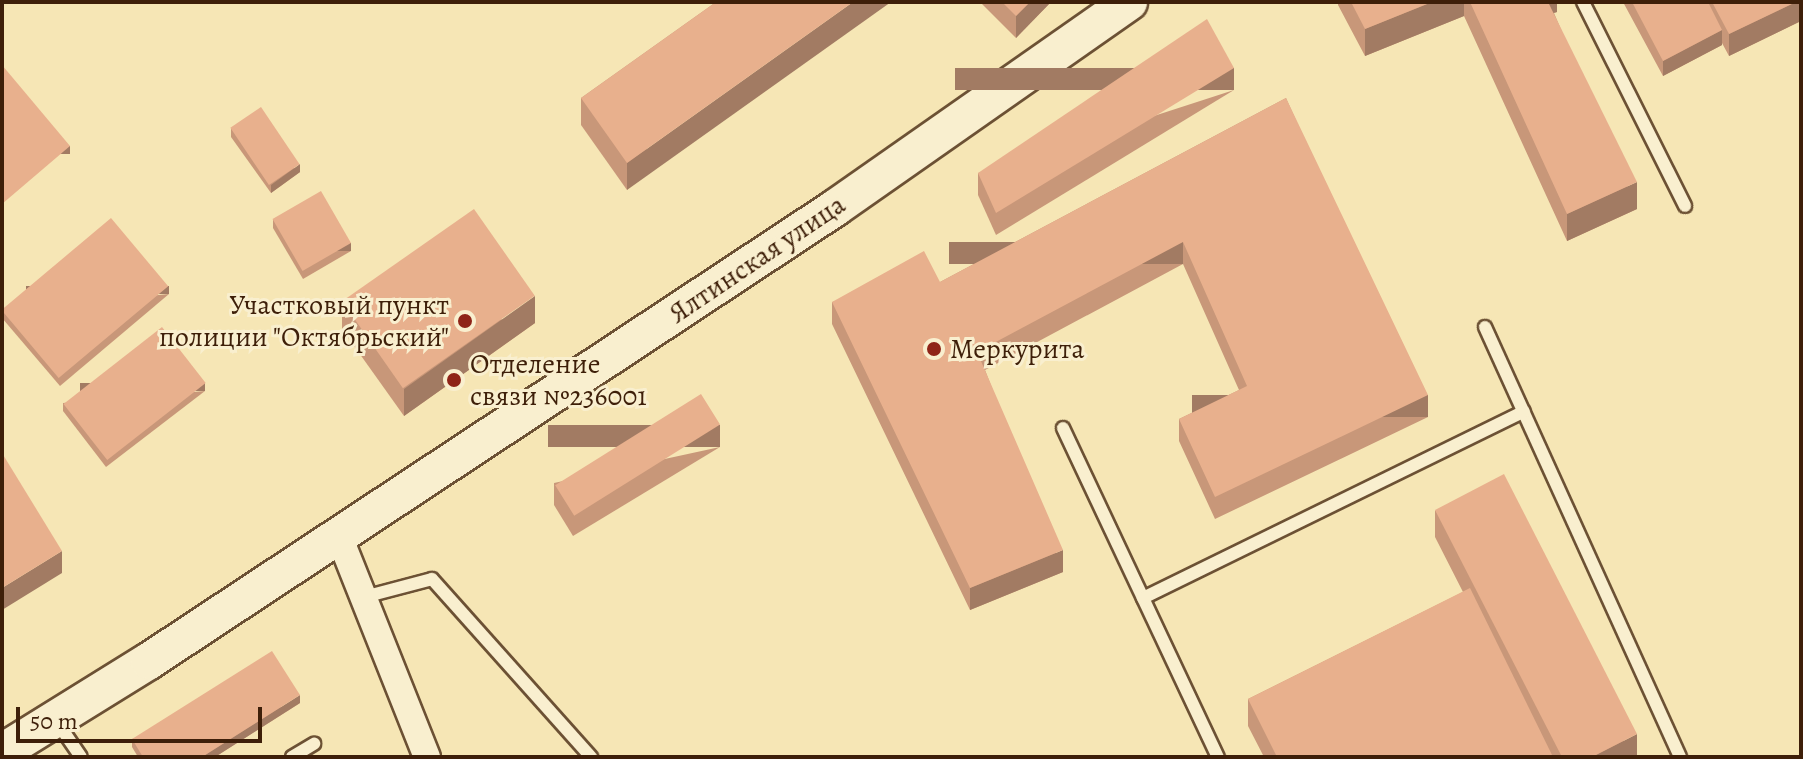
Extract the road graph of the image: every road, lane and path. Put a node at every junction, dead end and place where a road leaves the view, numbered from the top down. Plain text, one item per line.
1 (1129, 2) edge
2 (1583, 2) edge
3 (1685, 206) dead end
4 (1485, 327) dead end
5 (1524, 411) junction
6 (1063, 428) dead end
7 (339, 536) junction
8 (364, 597) junction
9 (1143, 598) junction
10 (55, 719) junction
11 (314, 744) dead end
12 (2, 752) edge
13 (81, 757) edge
14 (292, 757) edge
15 (427, 757) edge
16 (591, 757) edge
17 (1218, 757) edge
18 (1680, 757) edge

1 - 7 street, Ялтинская улица
2 - 3 lane
4 - 5 lane
5 - 9 lane
5 - 18 lane
6 - 9 lane
7 - 8 street
7 - 10 street, Ялтинская улица
8 - 15 street
8 - 16 lane
9 - 17 lane
10 - 12 street, Ялтинская улица
10 - 13 lane
11 - 14 lane

